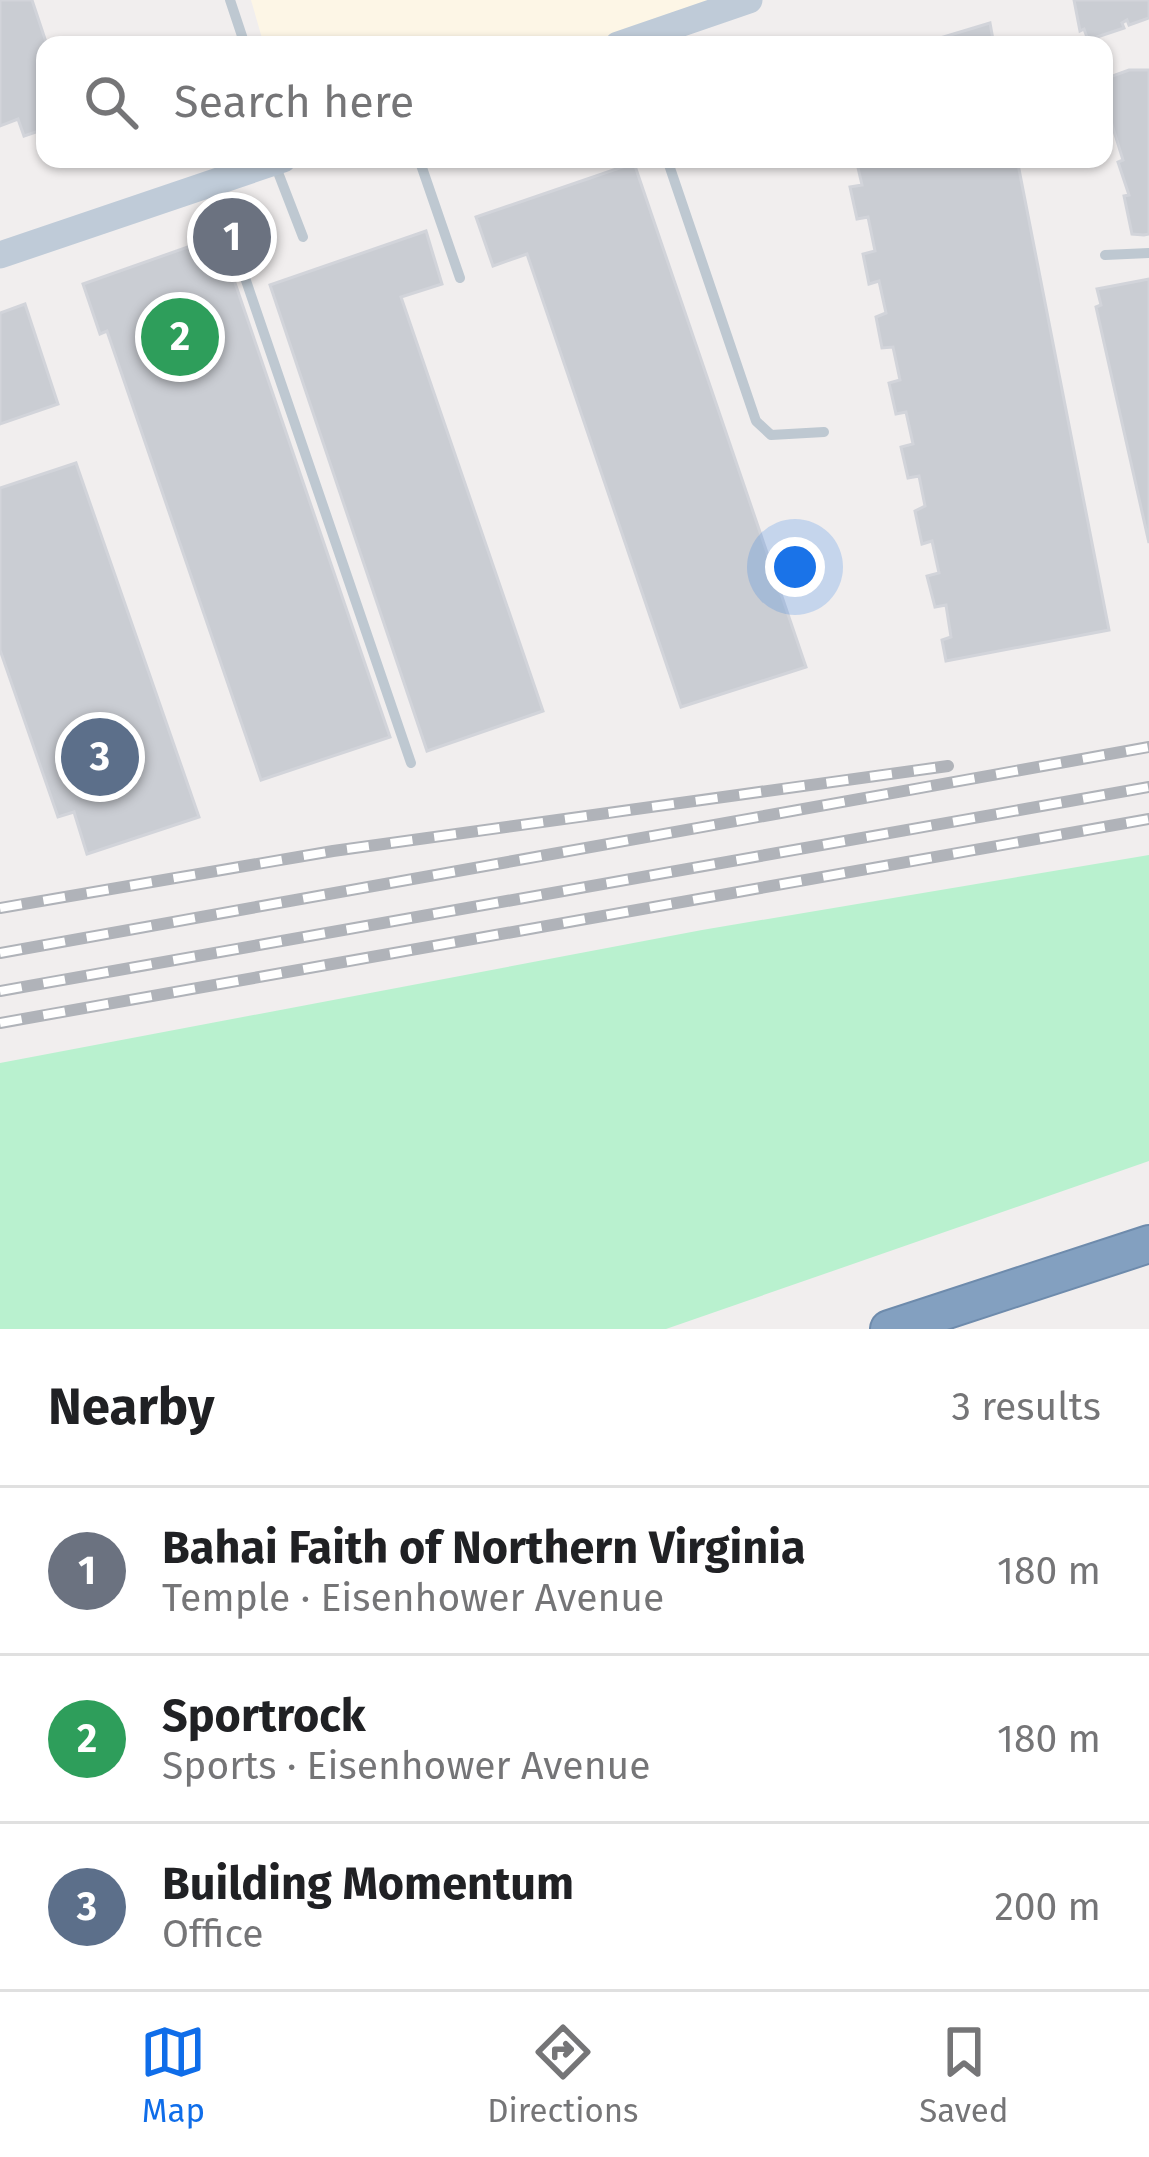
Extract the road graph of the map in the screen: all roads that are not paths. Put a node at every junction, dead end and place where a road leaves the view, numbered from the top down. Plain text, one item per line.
1 (230, 0) edge
2 (749, 0) edge
3 (242, 36) edge
4 (647, 36) edge
5 (255, 168) edge
6 (281, 168) edge
7 (422, 168) edge
8 (670, 168) edge
9 (303, 237) dead end
10 (1149, 253) edge
11 (0, 255) edge
12 (1105, 255) dead end
13 (242, 269) dead end
14 (460, 278) dead end
15 (824, 432) dead end
16 (411, 764) dead end
17 (1149, 1244) edge
18 (889, 1329) edge

1 - 3 lane
2 - 4 main road
5 - 11 main road
6 - 9 lane
7 - 14 lane
8 - 15 lane
10 - 12 lane
13 - 16 lane
17 - 18 highway

